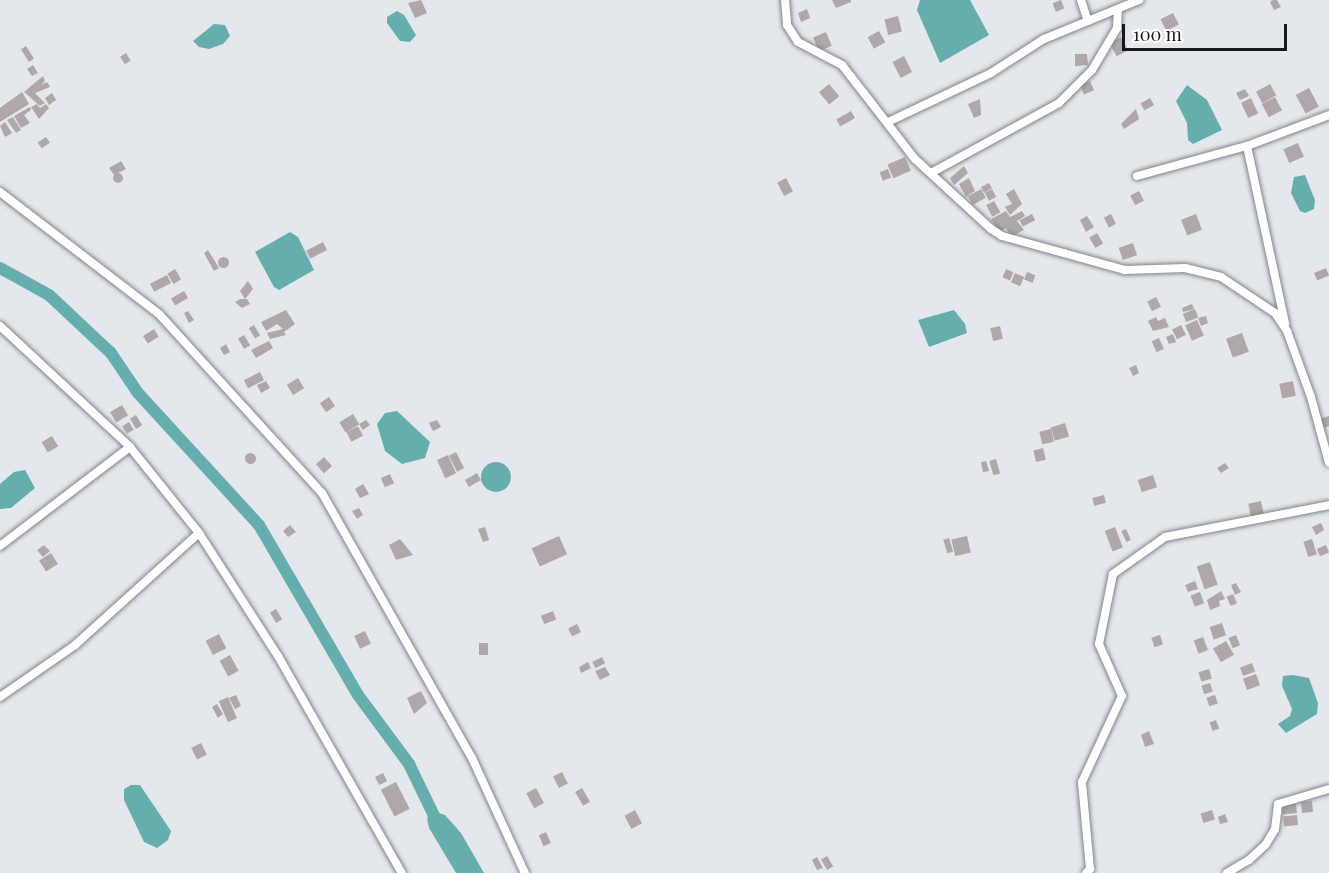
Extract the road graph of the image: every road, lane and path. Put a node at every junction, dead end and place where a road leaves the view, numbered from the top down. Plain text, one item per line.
1 (785, 0) edge
2 (1081, 0) edge
3 (1139, 0) edge
4 (1118, 9) junction
5 (1088, 21) junction
6 (1329, 115) edge
7 (888, 122) junction
8 (1248, 146) junction
9 (931, 173) junction
10 (1137, 176) dead end
11 (0, 192) edge
12 (0, 326) edge
13 (1287, 331) junction
14 (130, 447) junction
15 (1329, 463) edge
16 (1329, 505) edge
17 (199, 533) junction
18 (0, 546) edge
19 (0, 697) edge
20 (1329, 789) edge
21 (402, 873) edge
22 (525, 873) edge
23 (1086, 873) edge
24 (1227, 873) edge

1 - 7 street
2 - 5 street
3 - 4 street
4 - 5 street
4 - 9 street
5 - 7 street
6 - 8 street
7 - 9 street
8 - 10 street
8 - 13 street
9 - 13 street
11 - 22 street
12 - 14 street
13 - 15 street
14 - 17 street
14 - 18 street
16 - 23 street
17 - 19 street
17 - 21 street
20 - 24 street

